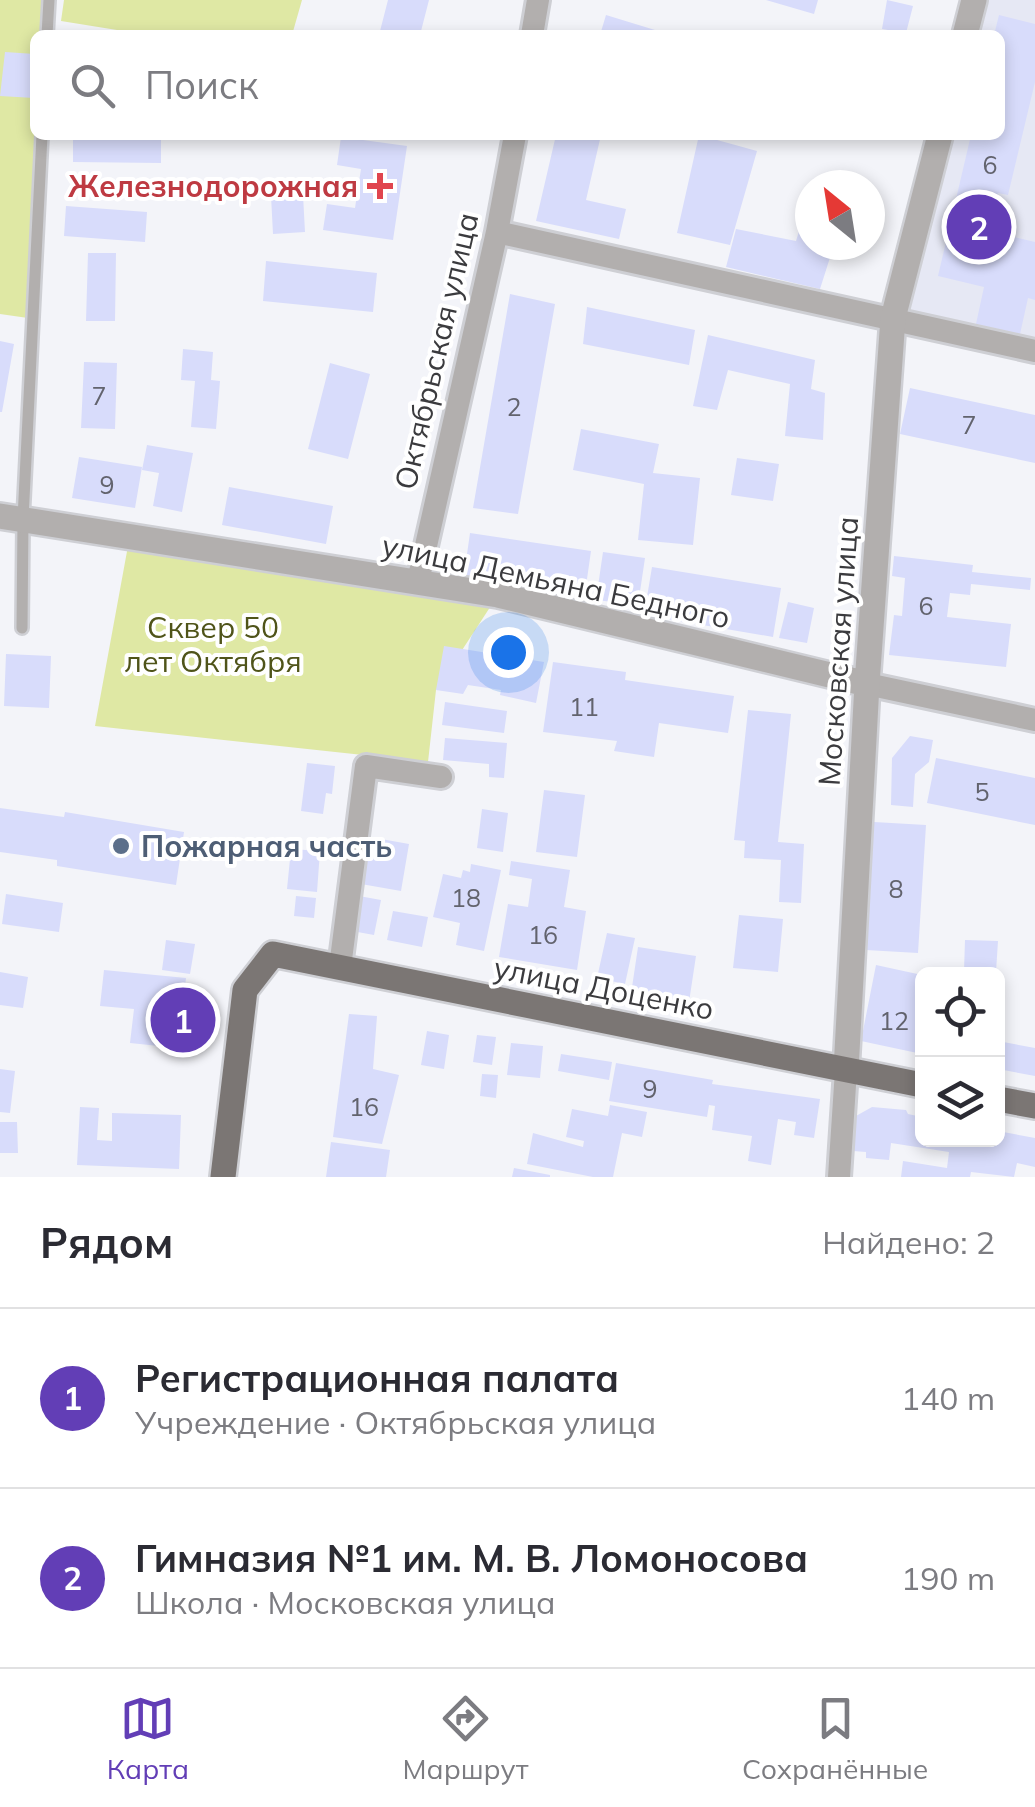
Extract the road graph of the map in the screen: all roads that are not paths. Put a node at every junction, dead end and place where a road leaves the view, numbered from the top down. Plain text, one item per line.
1 (49, 0) edge
2 (538, 0) edge
3 (974, 0) edge
4 (47, 30) edge
5 (533, 30) edge
6 (966, 30) edge
7 (42, 140) edge
8 (513, 140) edge
9 (939, 140) edge
10 (497, 232) junction
11 (893, 318) junction
12 (1035, 351) edge
13 (12, 518) edge
14 (418, 581) junction
15 (22, 628) dead end
16 (867, 684) junction
17 (1035, 720) edge
18 (441, 777) dead end
19 (340, 967) junction
20 (846, 1070) junction
21 (915, 1084) edge
22 (1005, 1100) edge
23 (1035, 1106) edge
24 (223, 1177) edge
25 (838, 1177) edge

1 - 4 lane
2 - 5 street
3 - 6 street
7 - 13 lane
8 - 10 street, Октябрьская улица
9 - 11 street, Московская улица
10 - 11 street
10 - 14 street, Октябрьская улица
11 - 12 street
11 - 16 street, Московская улица
13 - 14 street, улица Демьяна Бедного
13 - 15 lane
14 - 16 street, улица Демьяна Бедного
16 - 17 street, улица Демьяна Бедного
16 - 20 street, Московская улица
18 - 19 street
19 - 20 main road, улица Доценко
19 - 24 main road, улица Доценко
20 - 21 main road, улица Доценко
20 - 25 street, Московская улица
22 - 23 main road

